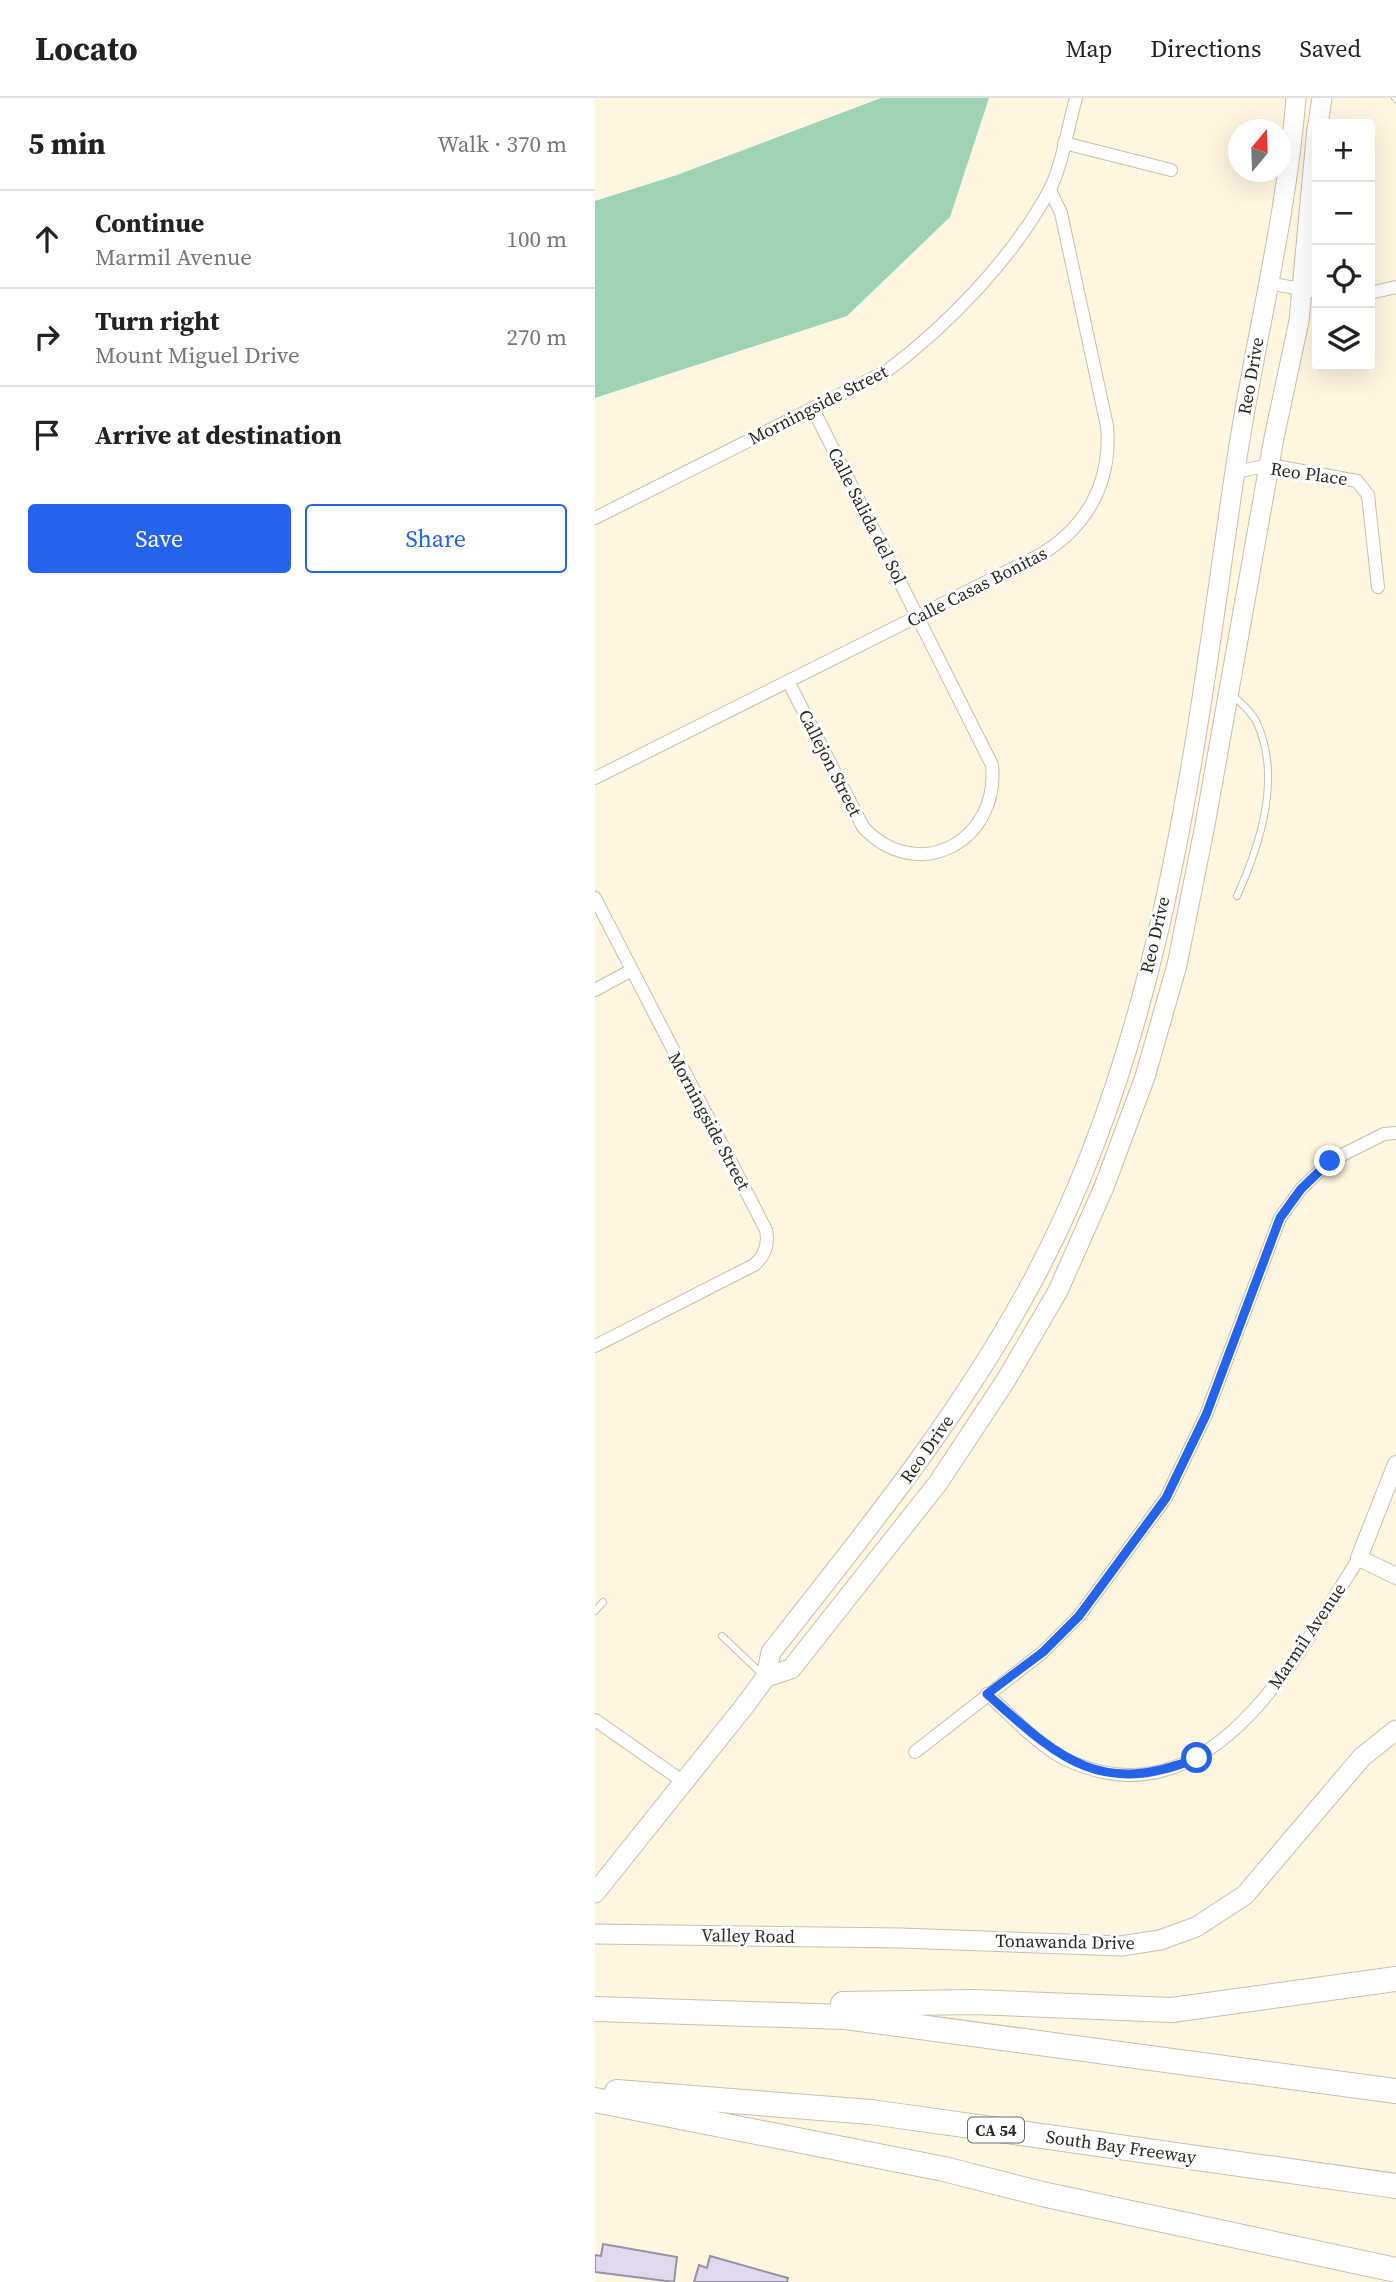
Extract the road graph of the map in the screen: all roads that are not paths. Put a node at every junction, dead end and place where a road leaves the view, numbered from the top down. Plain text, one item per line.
1 (1076, 98) edge
2 (1296, 98) edge
3 (1322, 98) edge
4 (1318, 119) edge
5 (1064, 144) junction
6 (1171, 170) dead end
7 (1315, 182) edge
8 (1050, 190) junction
9 (1268, 283) junction
10 (1396, 287) edge
11 (1310, 292) edge
12 (1375, 292) edge
13 (813, 408) junction
14 (1270, 465) junction
15 (1235, 472) junction
16 (595, 518) edge
17 (1378, 587) dead end
18 (918, 617) junction
19 (789, 683) junction
20 (1228, 691) junction
21 (595, 778) edge
22 (955, 845) joint
23 (1237, 896) dead end
24 (595, 898) edge
25 (630, 971) junction
26 (595, 990) edge
27 (1396, 1133) edge
28 (595, 1346) edge
29 (1396, 1464) edge
30 (1359, 1558) junction
31 (1396, 1577) edge
32 (603, 1602) dead end
33 (595, 1611) edge
34 (722, 1636) dead end
35 (766, 1678) junction
36 (987, 1694) junction
37 (595, 1720) edge
38 (1396, 1730) edge
39 (915, 1752) dead end
40 (685, 1783) junction
41 (595, 1893) edge
42 (595, 1934) edge
43 (901, 1938) joint
44 (1396, 1979) edge
45 (595, 2008) edge
46 (595, 2090) edge
47 (1396, 2091) edge
48 (595, 2100) edge
49 (1396, 2186) edge
50 (1396, 2270) edge

1 - 5 street, Morningside Street
2 - 9 main road, Reo Drive
3 - 4 main road, Reo Drive
5 - 6 street
5 - 8 street, Morningside Street
7 - 11 main road, Reo Drive
8 - 13 street, Morningside Street
8 - 18 street, Calle Casas Bonitas
9 - 11 street
9 - 15 main road, Reo Drive
10 - 12 street
11 - 14 main road, Reo Drive
13 - 16 street, Morningside Street
13 - 18 street, Calle Salida del Sol
14 - 15 street, Reo Place
14 - 17 street, Reo Place
14 - 20 main road, Reo Drive
15 - 35 main road, Reo Drive
18 - 19 street, Calle Casas Bonitas
18 - 22 street, Calle Salida del Sol
19 - 21 street, Calle Casas Bonitas
19 - 22 street, Callejon Street
20 - 23 lane
20 - 35 main road, Reo Drive
24 - 25 street, Morningside Street
25 - 26 street
25 - 28 street, Morningside Street
27 - 36 street
29 - 30 street, Marmil Avenue
30 - 31 street
30 - 36 street, Marmil Avenue
32 - 33 lane
34 - 35 lane
35 - 40 main road, Reo Drive
36 - 39 street
37 - 40 street
38 - 43 main road, Tonawanda Drive
40 - 41 main road, Reo Drive
42 - 43 main road, Valley Road
44 - 45 highway
45 - 47 highway
46 - 49 highway, South Bay Freeway / CA 54
48 - 50 highway

